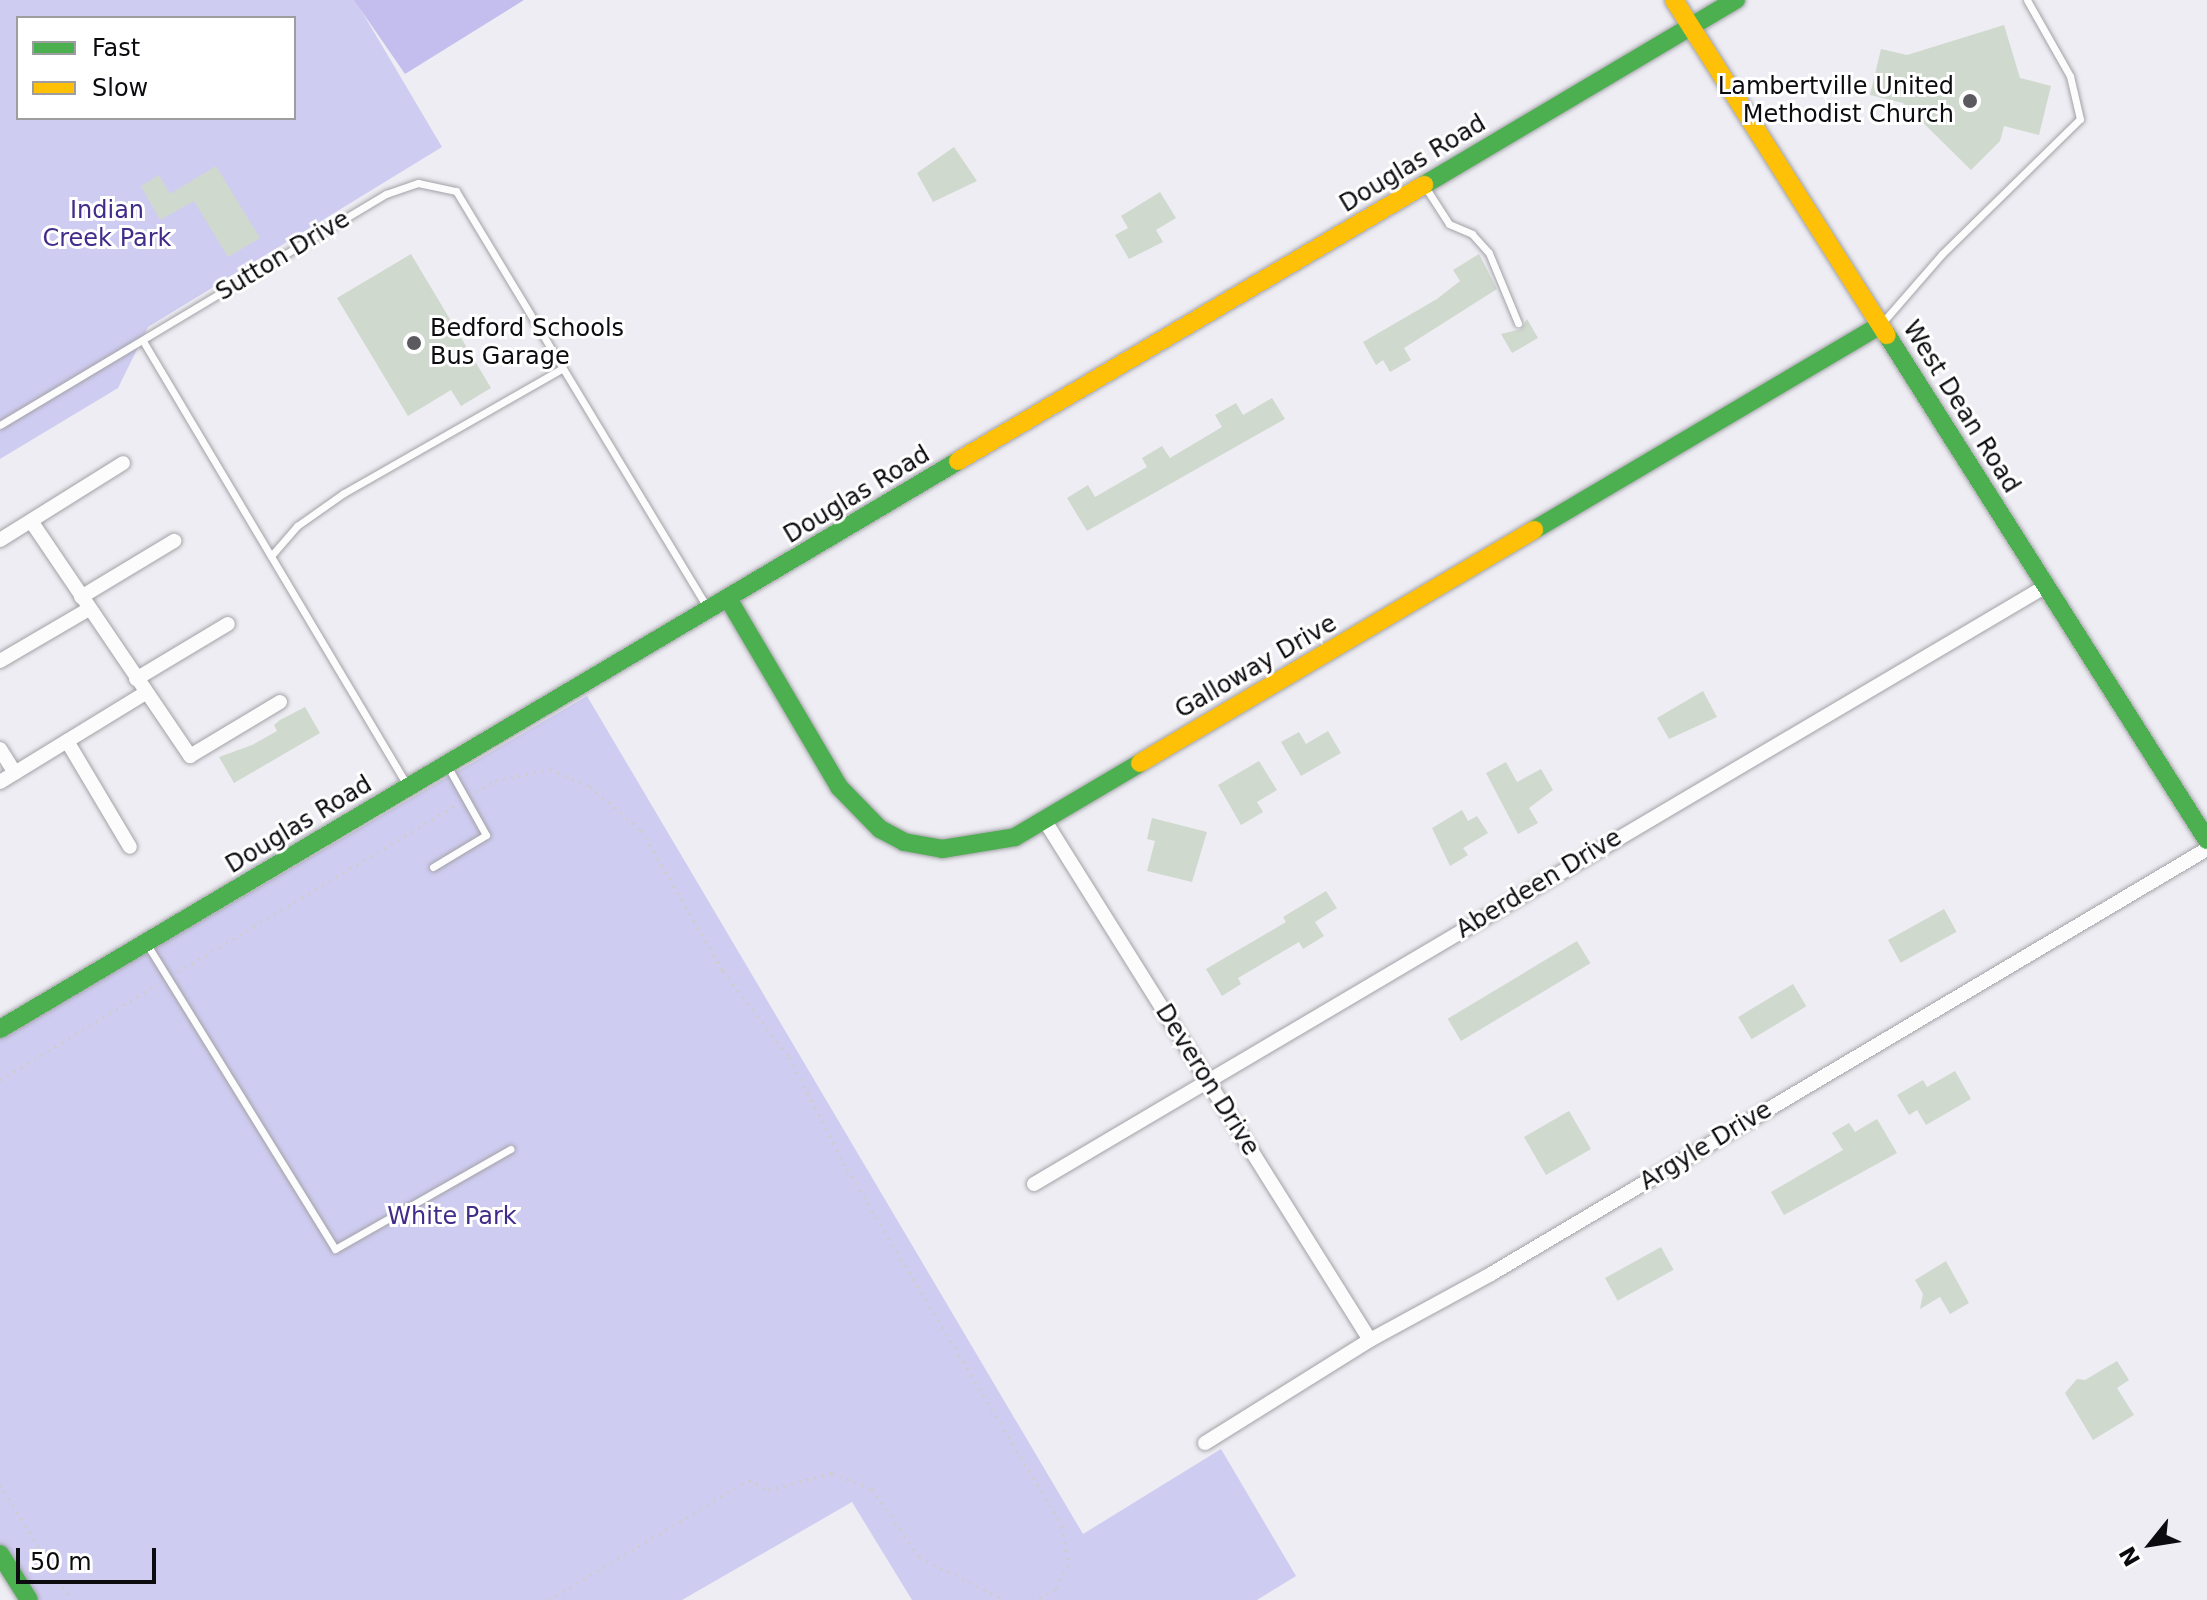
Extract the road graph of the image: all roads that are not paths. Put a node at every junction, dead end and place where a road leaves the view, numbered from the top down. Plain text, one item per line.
1 (1674, 0) edge
2 (1736, 0) edge
3 (2027, 0) edge
4 (1691, 27) junction
5 (1424, 185) junction
6 (1518, 323) dead end
7 (1880, 325) junction
8 (143, 341) junction
9 (561, 369) junction
10 (0, 425) edge
11 (123, 463) dead end
12 (31, 521) junction
13 (0, 540) edge
14 (174, 541) dead end
15 (271, 556) junction
16 (2046, 586) junction
17 (729, 600) junction
18 (85, 603) junction
19 (709, 611) junction
20 (228, 624) dead end
21 (0, 661) edge
22 (136, 679) junction
23 (145, 693) junction
24 (280, 702) dead end
25 (67, 741) junction
26 (0, 749) edge
27 (447, 765) junction
28 (15, 773) junction
29 (0, 782) edge
30 (408, 787) junction
31 (1045, 821) junction
32 (2207, 840) edge
33 (130, 847) dead end
34 (2207, 849) edge
35 (433, 867) dead end
36 (147, 944) junction
37 (0, 1029) edge
38 (1208, 1081) junction
39 (510, 1149) dead end
40 (1034, 1184) dead end
41 (1370, 1340) junction
42 (1205, 1443) dead end
43 (0, 1554) edge
44 (29, 1600) edge

1 - 4 street, West Dean Road
2 - 4 street, Douglas Road
3 - 7 lane
4 - 5 street, Douglas Road
4 - 7 street, West Dean Road
5 - 6 lane
5 - 17 street, Douglas Road
7 - 16 street, West Dean Road
7 - 31 street, Galloway Drive
8 - 9 lane, Sutton Drive
8 - 10 lane, Sutton Drive
8 - 15 lane
9 - 15 lane
9 - 19 lane, Sutton Drive
11 - 12 street
12 - 13 street
12 - 18 street
14 - 18 street
15 - 30 lane
16 - 32 street, West Dean Road
16 - 38 street, Aberdeen Drive
17 - 19 street, Douglas Road
17 - 31 street, Galloway Drive
18 - 21 street
18 - 22 street
19 - 27 street, Douglas Road
20 - 22 street
22 - 23 street
23 - 24 street
23 - 25 street
25 - 28 street
25 - 33 street
26 - 28 street
27 - 30 street, Douglas Road
27 - 35 lane
28 - 29 street
30 - 36 street, Douglas Road
31 - 38 street, Deveron Drive
34 - 41 street, Argyle Drive
36 - 37 street, Douglas Road
36 - 39 lane
38 - 40 street, Aberdeen Drive
38 - 41 street, Deveron Drive
41 - 42 street, Argyle Drive
43 - 44 street

